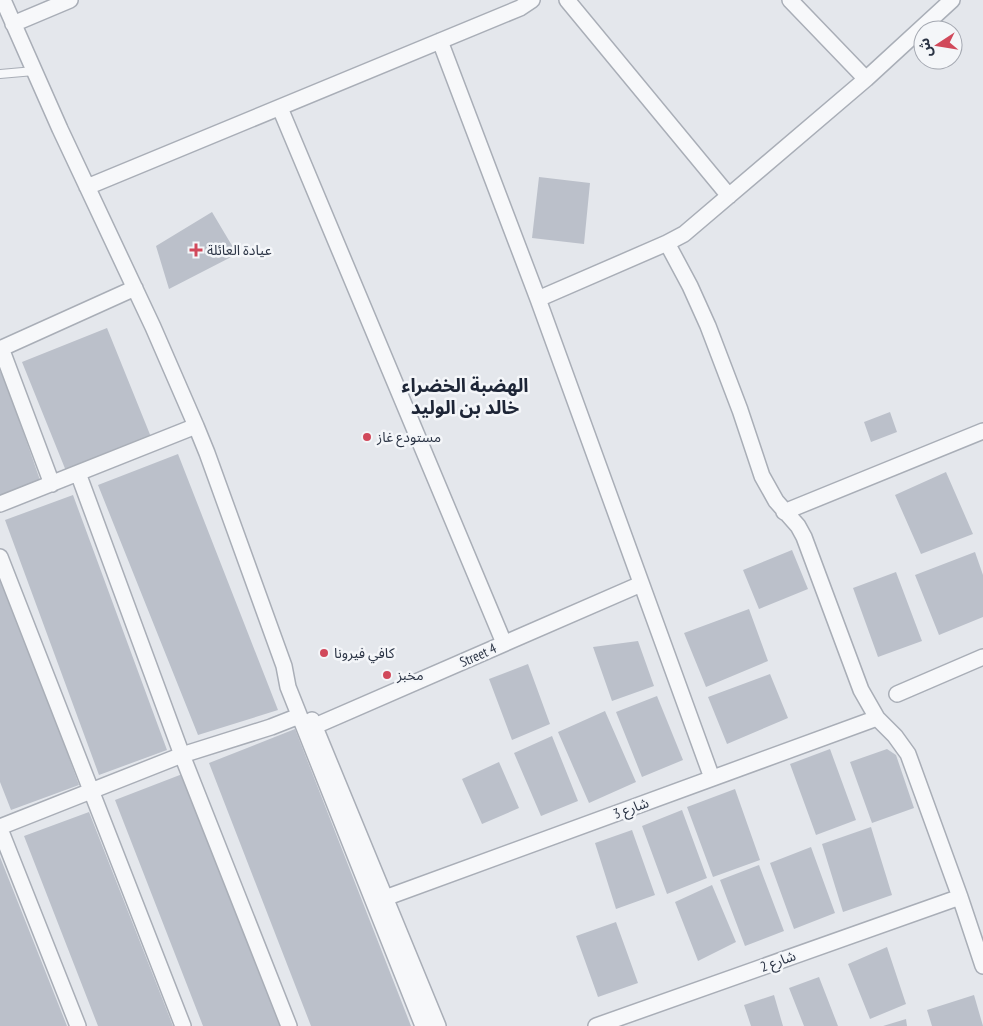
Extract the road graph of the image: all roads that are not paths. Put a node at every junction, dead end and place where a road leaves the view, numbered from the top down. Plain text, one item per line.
1 (3, 0) edge
2 (70, 0) edge
3 (532, 0) edge
4 (567, 0) edge
5 (790, 0) edge
6 (952, 0) edge
7 (13, 24) junction
8 (440, 41) junction
9 (34, 71) junction
10 (0, 74) edge
11 (866, 79) junction
12 (280, 108) junction
13 (87, 187) junction
14 (729, 196) junction
15 (668, 243) junction
16 (135, 288) junction
17 (538, 299) junction
18 (1, 348) edge
19 (196, 426) junction
20 (983, 431) edge
21 (78, 473) junction
22 (52, 484) junction
23 (0, 504) edge
24 (784, 512) junction
25 (0, 556) edge
26 (641, 584) junction
27 (504, 643) junction
28 (983, 657) edge
29 (284, 666) junction
30 (897, 694) dead end
31 (299, 716) junction
32 (877, 718) junction
33 (315, 726) junction
34 (182, 755) junction
35 (712, 778) junction
36 (91, 791) junction
37 (0, 828) edge
38 (960, 897) junction
39 (385, 898) junction
40 (983, 966) edge
41 (78, 1026) edge
42 (183, 1026) edge
43 (288, 1026) edge
44 (423, 1026) edge
45 (438, 1026) edge
46 (596, 1026) edge

1 - 7 street
2 - 7 street
3 - 8 street
4 - 14 street
5 - 11 street
6 - 11 street
7 - 9 street
8 - 12 street
8 - 17 street
9 - 10 lane
9 - 13 street
11 - 14 street
12 - 13 street
12 - 27 street
13 - 16 street
14 - 15 street
15 - 17 street
15 - 24 street
16 - 18 street
16 - 19 street
17 - 26 street
18 - 22 street
19 - 21 street
19 - 29 street
20 - 24 street
21 - 22 street
21 - 34 street
22 - 23 street
24 - 32 street
25 - 36 street
26 - 27 street, Street 4
26 - 35 street
27 - 33 street, Street 4
28 - 30 street
29 - 31 street
29 - 33 street
31 - 34 street
31 - 44 street
32 - 35 street, شارع 3
32 - 38 street
33 - 39 street
34 - 36 street
34 - 43 street
35 - 39 street, شارع 3
36 - 37 street
36 - 42 street
37 - 41 street
38 - 40 street
38 - 46 street, شارع 2
39 - 45 street

